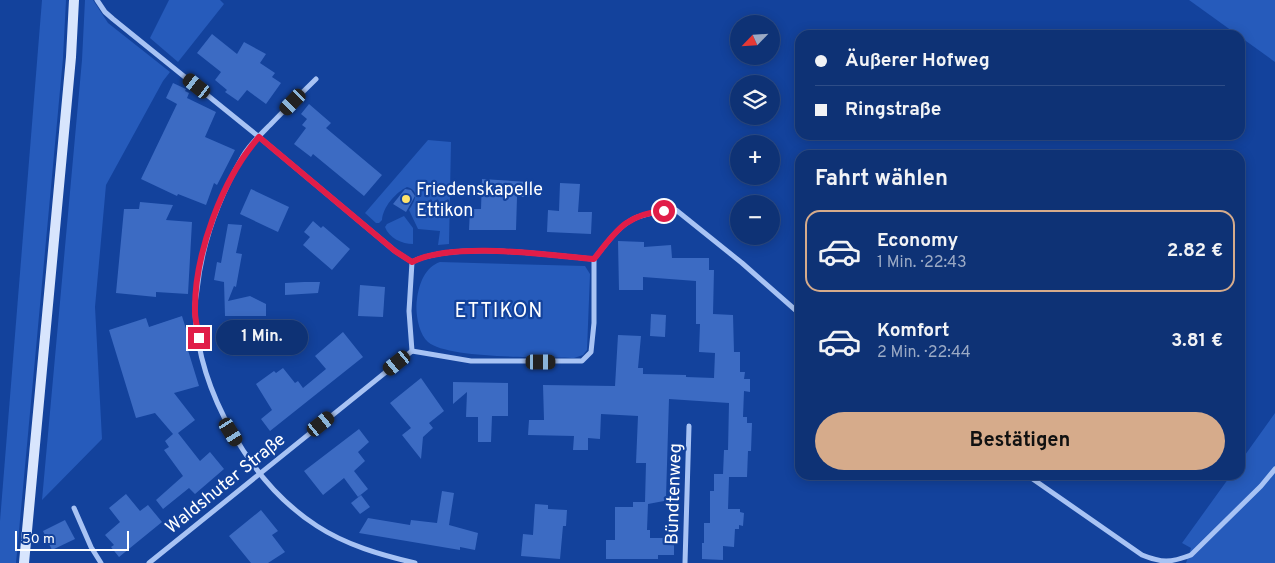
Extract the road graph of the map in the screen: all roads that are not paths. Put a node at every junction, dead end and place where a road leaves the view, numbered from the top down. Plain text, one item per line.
1 (74, 0) edge
2 (98, 0) edge
3 (316, 79) dead end
4 (259, 137) junction
5 (594, 259) junction
6 (412, 262) junction
7 (795, 310) edge
8 (412, 351) junction
9 (689, 426) dead end
10 (1275, 470) edge
11 (260, 473) junction
12 (1035, 480) edge
13 (74, 508) dead end
14 (24, 563) edge
15 (101, 563) edge
16 (149, 563) edge
17 (415, 563) edge
18 (685, 563) edge

1 - 14 main road
2 - 4 street
3 - 4 street
4 - 6 street
4 - 11 street
5 - 6 street
5 - 7 street
5 - 8 street
6 - 8 street
8 - 11 street, Waldshuter Straße
9 - 18 street, Bündtenweg
10 - 12 street
11 - 16 street, Waldshuter Straße
11 - 17 street
13 - 15 street

